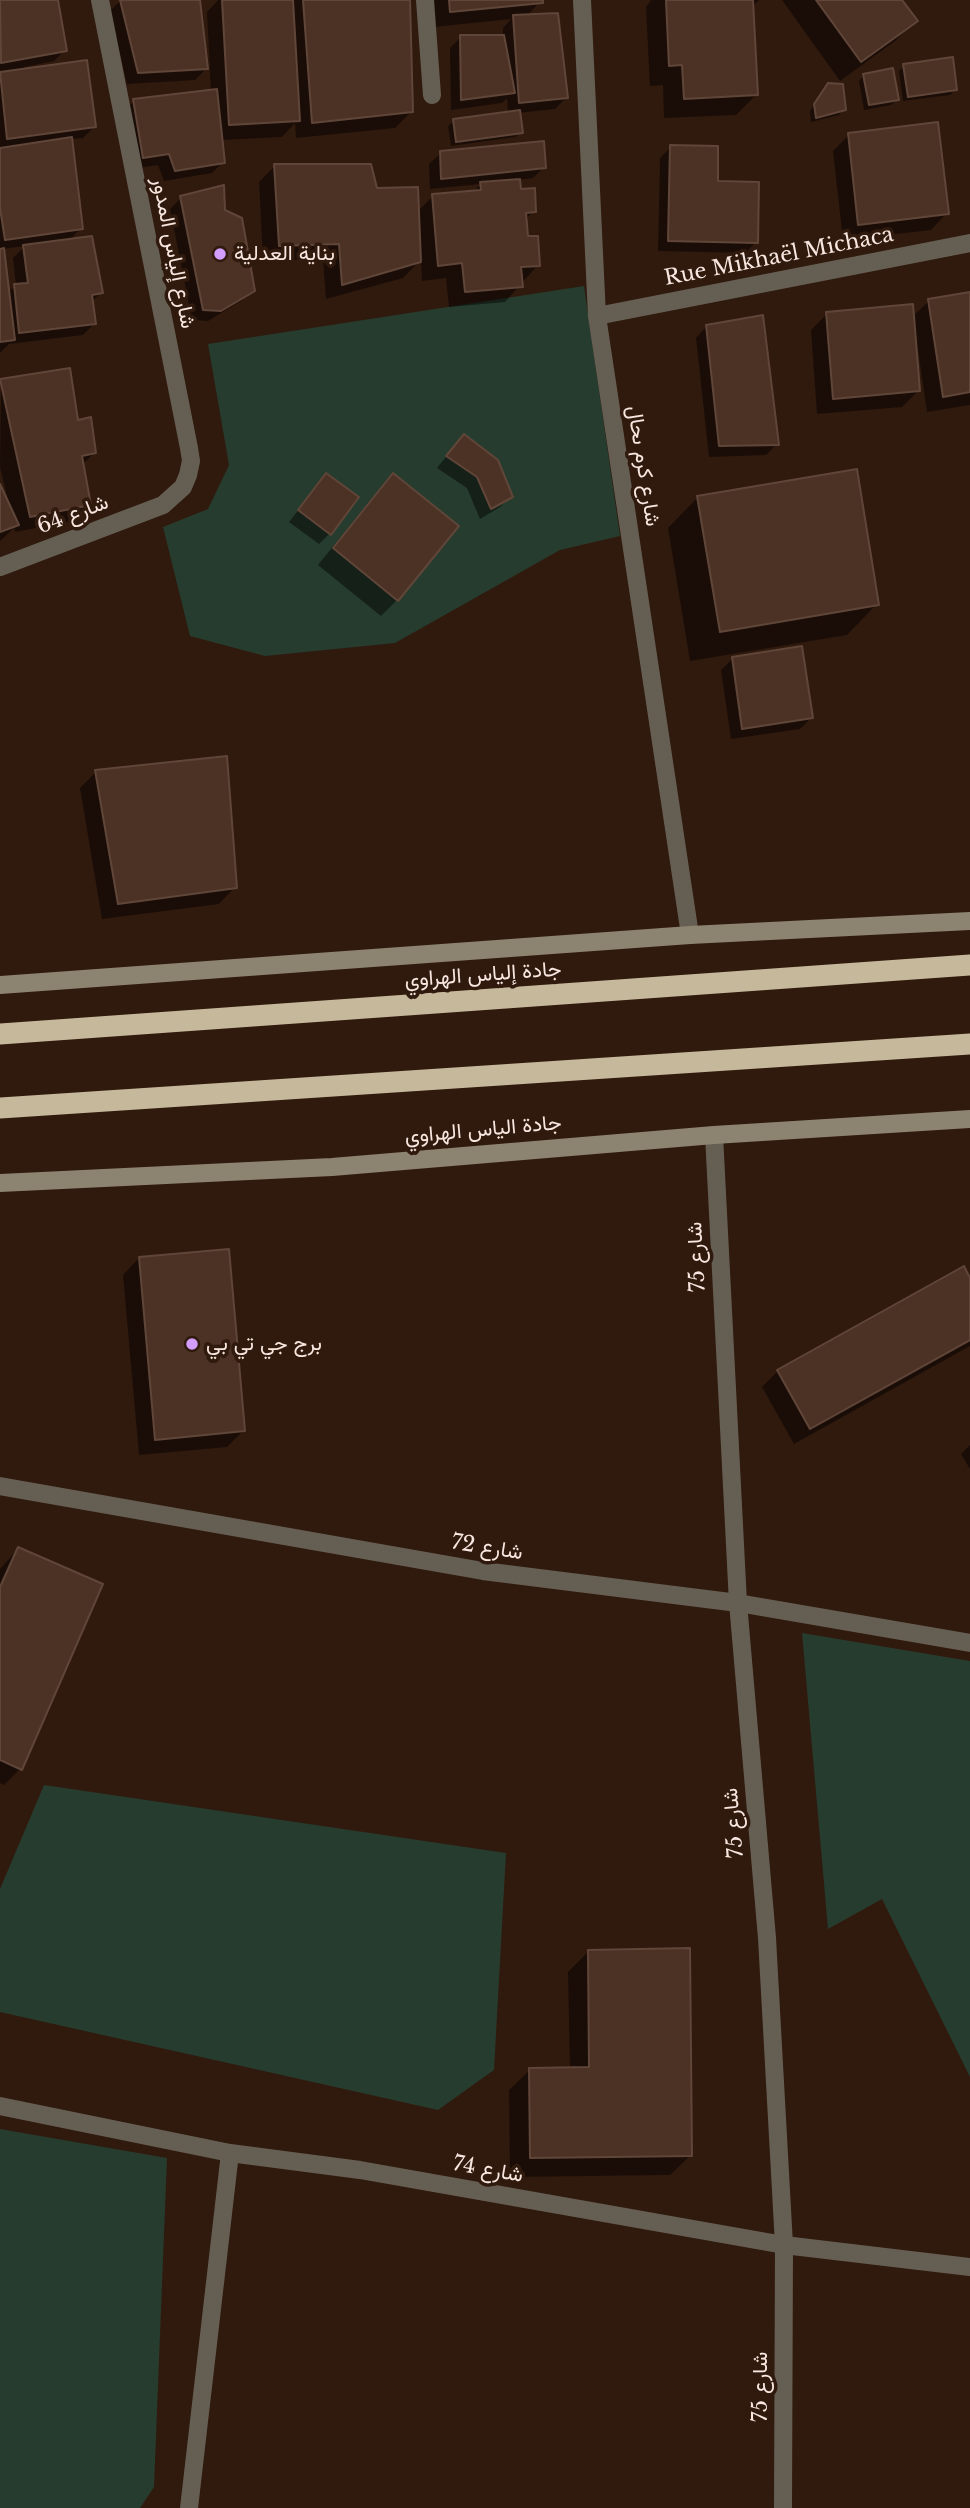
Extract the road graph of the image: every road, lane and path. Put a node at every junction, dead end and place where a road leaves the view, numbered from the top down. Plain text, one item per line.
1 (100, 0) edge
2 (425, 0) edge
3 (582, 0) edge
4 (432, 95) dead end
5 (970, 243) edge
6 (597, 316) junction
7 (163, 505) joint
8 (0, 567) edge
9 (970, 921) edge
10 (690, 935) junction
11 (969, 965) edge
12 (0, 985) edge
13 (0, 1034) edge
14 (966, 1044) edge
15 (0, 1108) edge
16 (970, 1119) edge
17 (714, 1135) junction
18 (0, 1183) edge
19 (0, 1486) edge
20 (738, 1604) junction
21 (970, 1643) edge
22 (0, 2106) edge
23 (230, 2153) junction
24 (784, 2245) junction
25 (970, 2267) edge
26 (189, 2508) edge
27 (783, 2508) edge

1 - 7 street, شارع إلياس المدور
2 - 4 street
3 - 6 street, شارع كرم ىحال
5 - 6 street, Rue Mikhaël Michaca
6 - 10 street, شارع كرم ىحال
7 - 8 street, شارع 64
9 - 10 street
10 - 12 street
11 - 13 highway, جادة إلياس الهراوي
14 - 15 highway
16 - 17 street, جادة الياس الهراوي
17 - 18 street, جادة الياس الهراوي
17 - 20 street, شارع 75
19 - 20 street, شارع 72
20 - 21 street, شارع 72
20 - 24 street, شارع 75
22 - 23 street, شارع 74
23 - 24 street, شارع 74
23 - 26 street
24 - 25 street, شارع 74
24 - 27 street, شارع 75

